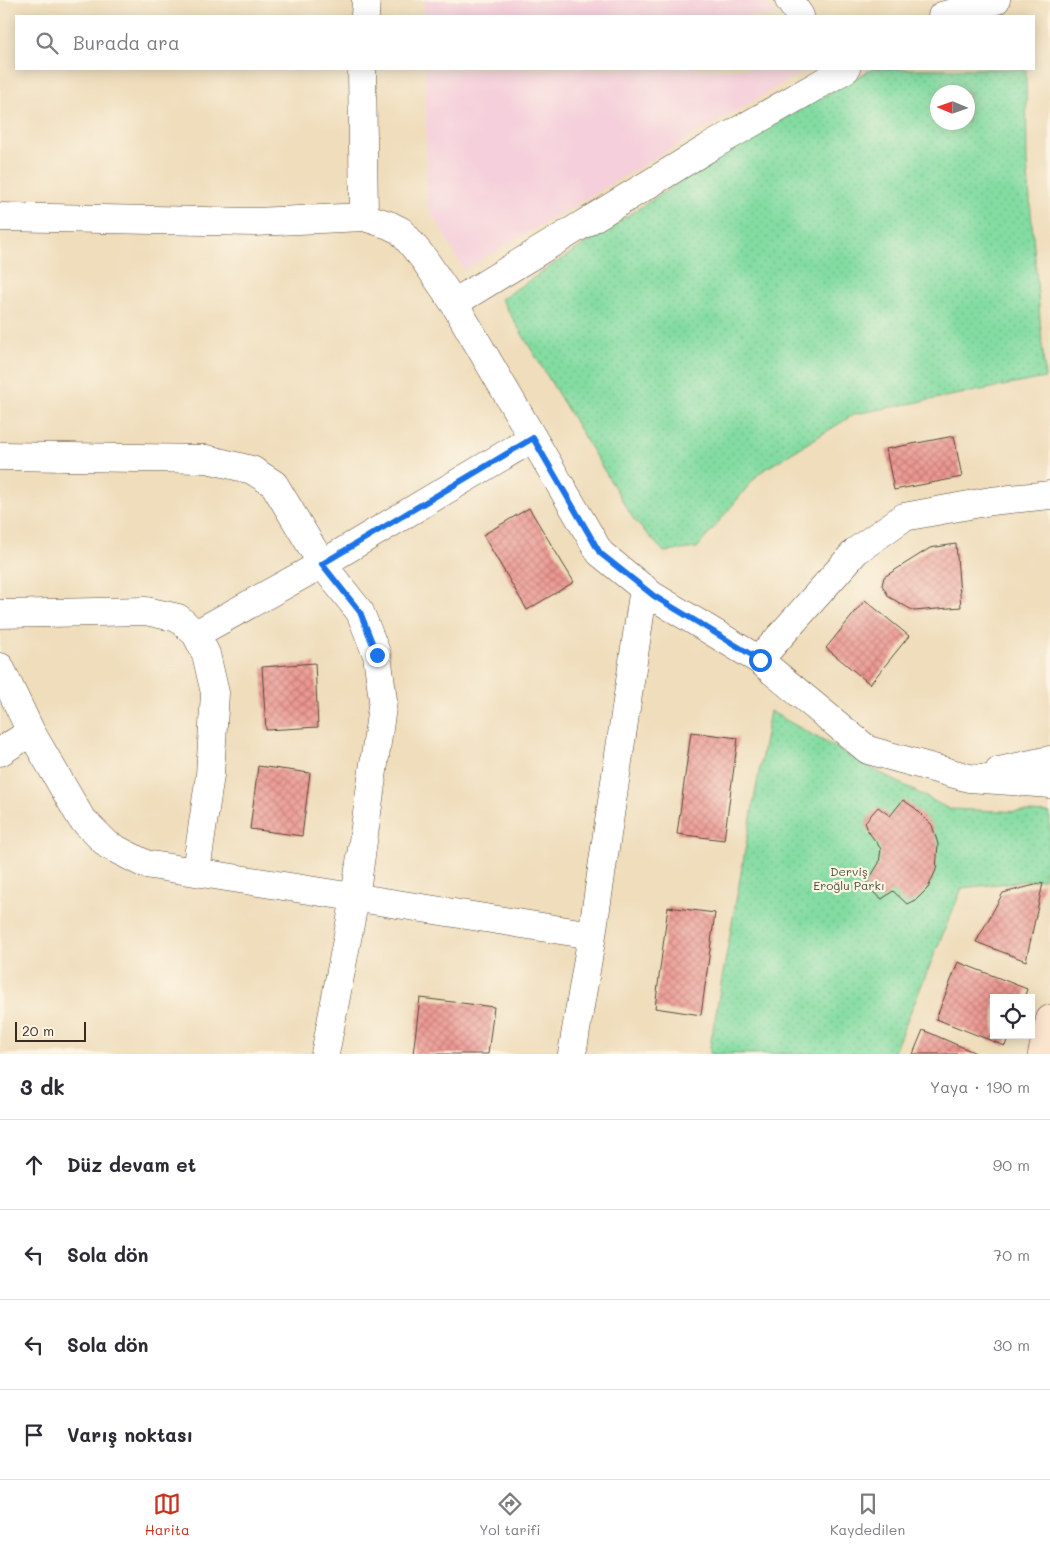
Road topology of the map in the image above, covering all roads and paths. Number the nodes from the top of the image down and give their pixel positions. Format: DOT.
graph roads {
  1 [pos="366,0"];
  2 [pos="790,0"];
  3 [pos="996,0"];
  4 [pos="365,15"];
  5 [pos="799,15"];
  6 [pos="945,15"];
  7 [pos="362,70"];
  8 [pos="840,70"];
  9 [pos="0,217"];
  10 [pos="364,217"];
  11 [pos="454,302"];
  12 [pos="533,438"];
  13 [pos="0,456"];
  14 [pos="1050,495"];
  15 [pos="322,564"];
  16 [pos="644,588"];
  17 [pos="0,614"];
  18 [pos="196,634"];
  19 [pos="760,660"];
  20 [pos="0,667"];
  21 [pos="32,732"];
  22 [pos="0,752"];
  23 [pos="1050,760"];
  24 [pos="969,778"];
  25 [pos="1050,784"];
  26 [pos="196,872"];
  27 [pos="355,898"];
  28 [pos="592,935"];
  29 [pos="1050,1019"];
  30 [pos="325,1054"];
  31 [pos="572,1054"];
  32 [pos="1042,1054"];
  1 -- 4 [label="street"];
  2 -- 5 [label="street"];
  3 -- 6 [label="street"];
  7 -- 10 [label="street"];
  8 -- 11 [label="street"];
  9 -- 10 [label="street"];
  10 -- 11 [label="street"];
  11 -- 12 [label="street"];
  12 -- 15 [label="street"];
  12 -- 16 [label="street"];
  13 -- 15 [label="street"];
  14 -- 19 [label="street"];
  15 -- 18 [label="street"];
  15 -- 27 [label="street"];
  16 -- 19 [label="street"];
  16 -- 28 [label="street"];
  17 -- 18 [label="street"];
  18 -- 26 [label="street"];
  19 -- 24 [label="street"];
  20 -- 21 [label="street"];
  21 -- 22 [label="street"];
  21 -- 26 [label="street"];
  23 -- 24 [label="street"];
  24 -- 25 [label="street"];
  26 -- 27 [label="street"];
  27 -- 28 [label="street"];
  27 -- 30 [label="street"];
  28 -- 31 [label="street"];
  29 -- 32 [label="street"];
}
